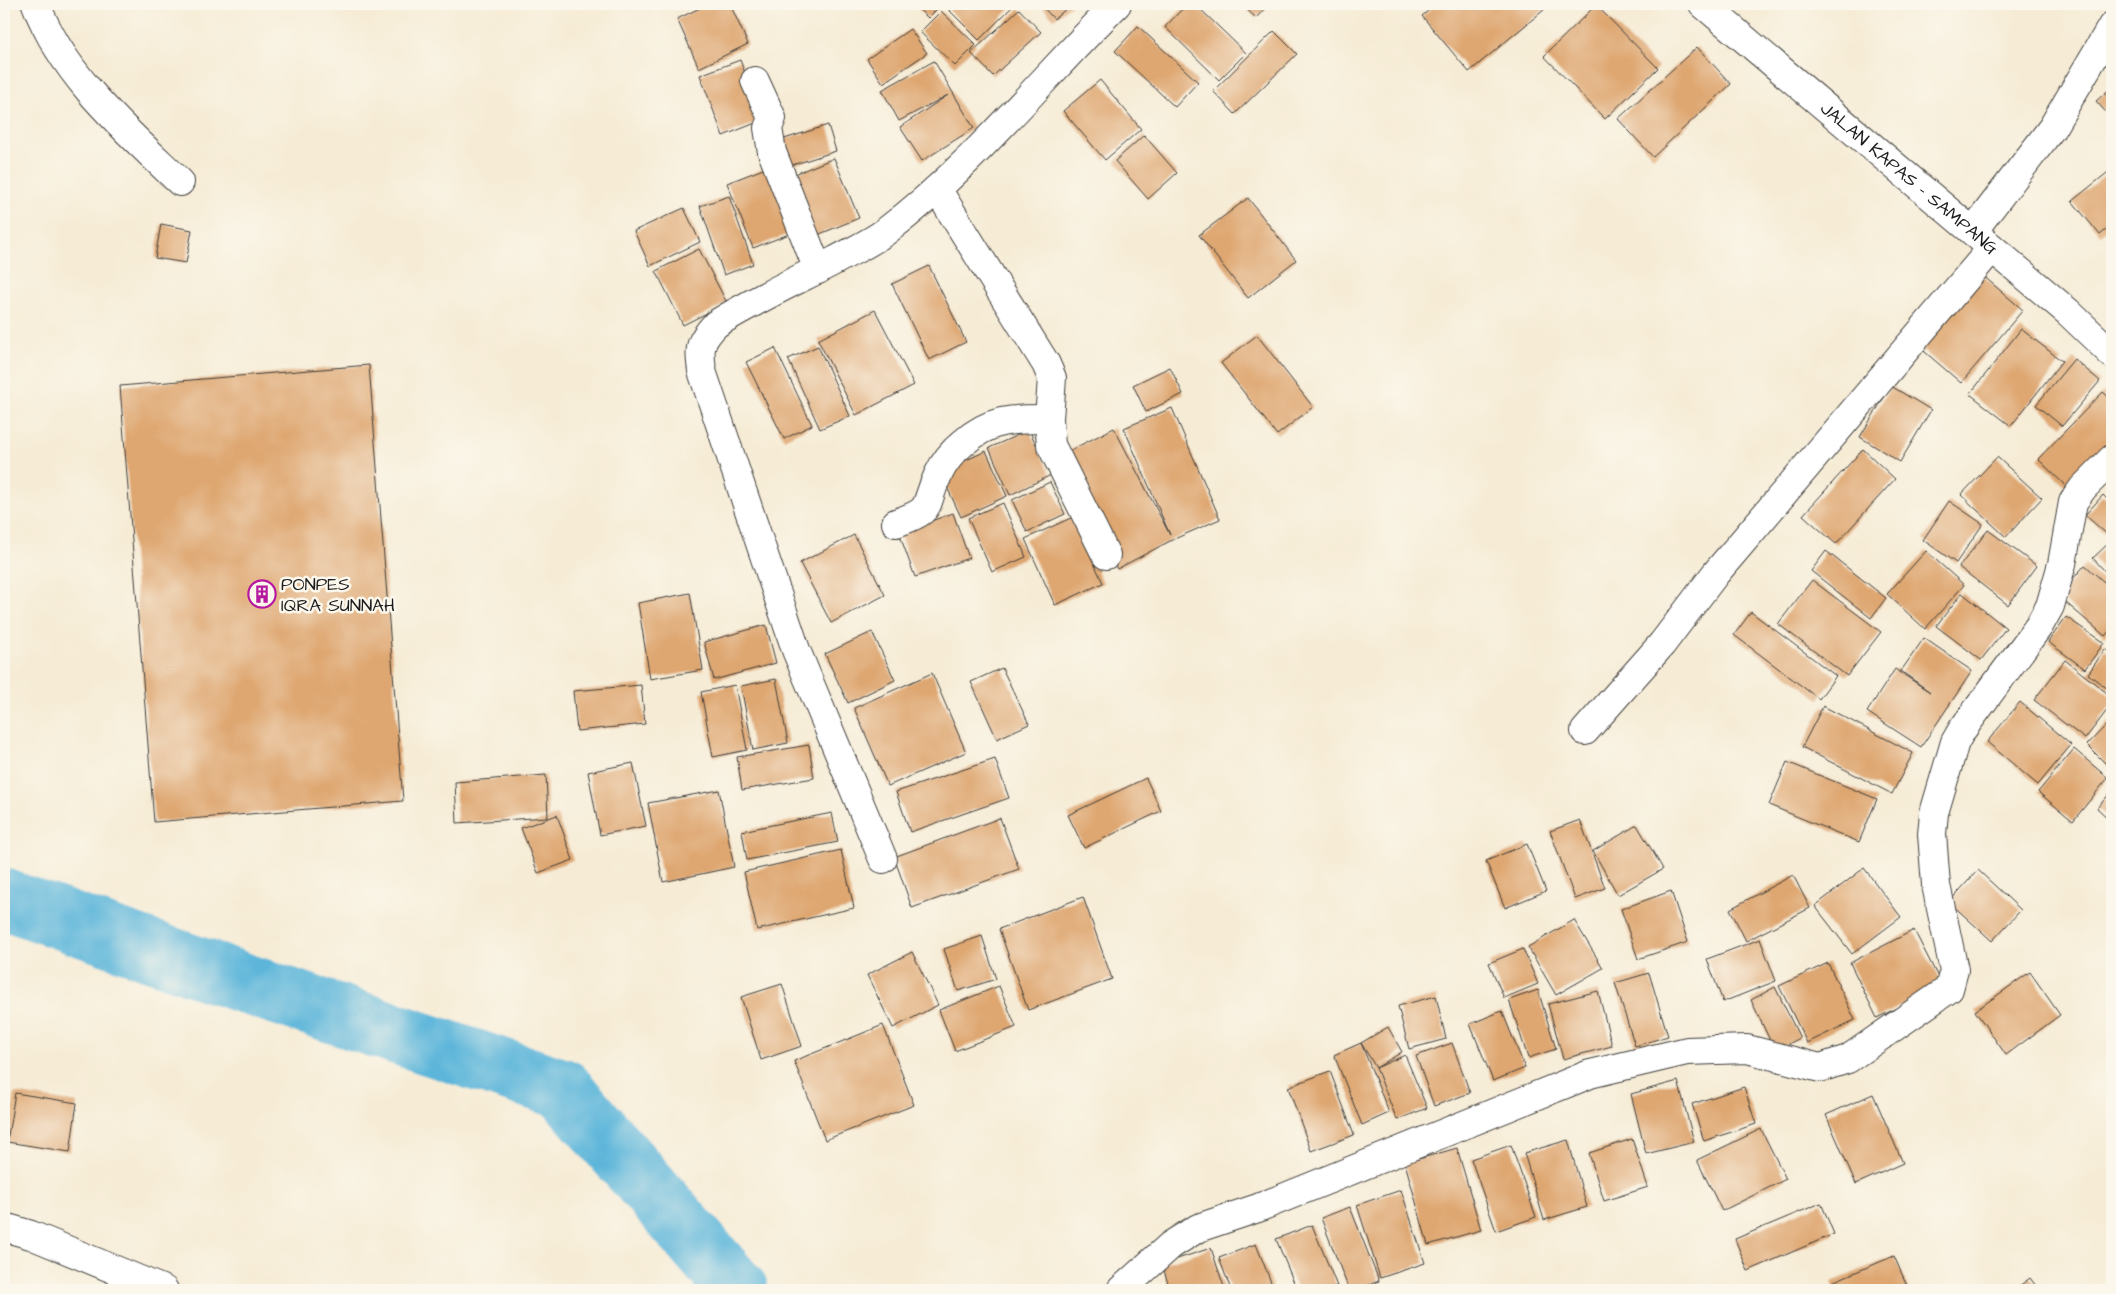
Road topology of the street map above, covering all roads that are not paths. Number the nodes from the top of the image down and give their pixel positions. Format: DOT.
graph roads {
  1 [pos="36,4"];
  2 [pos="1703,4"];
  3 [pos="1103,9"];
  4 [pos="2112,26"];
  5 [pos="755,81"];
  6 [pos="180,182"];
  7 [pos="937,189"];
  8 [pos="1983,240"];
  9 [pos="818,270"];
  10 [pos="2112,354"];
  11 [pos="1049,419"];
  12 [pos="2112,459"];
  13 [pos="896,523"];
  14 [pos="1106,555"];
  15 [pos="1585,731"];
  16 [pos="883,859"];
  17 [pos="4,1227"];
  18 [pos="164,1290"];
  19 [pos="1122,1290"];
  1 -- 6 [label="street"];
  2 -- 8 [label="street, JALAN KAPAS - SAMPANG"];
  3 -- 7 [label="street"];
  4 -- 8 [label="street"];
  5 -- 9 [label="street"];
  7 -- 9 [label="street"];
  7 -- 11 [label="street"];
  8 -- 10 [label="street, JALAN KAPAS - SAMPANG"];
  8 -- 15 [label="street"];
  9 -- 16 [label="street"];
  11 -- 13 [label="street"];
  11 -- 14 [label="street"];
  12 -- 19 [label="street"];
  17 -- 18 [label="street"];
}
